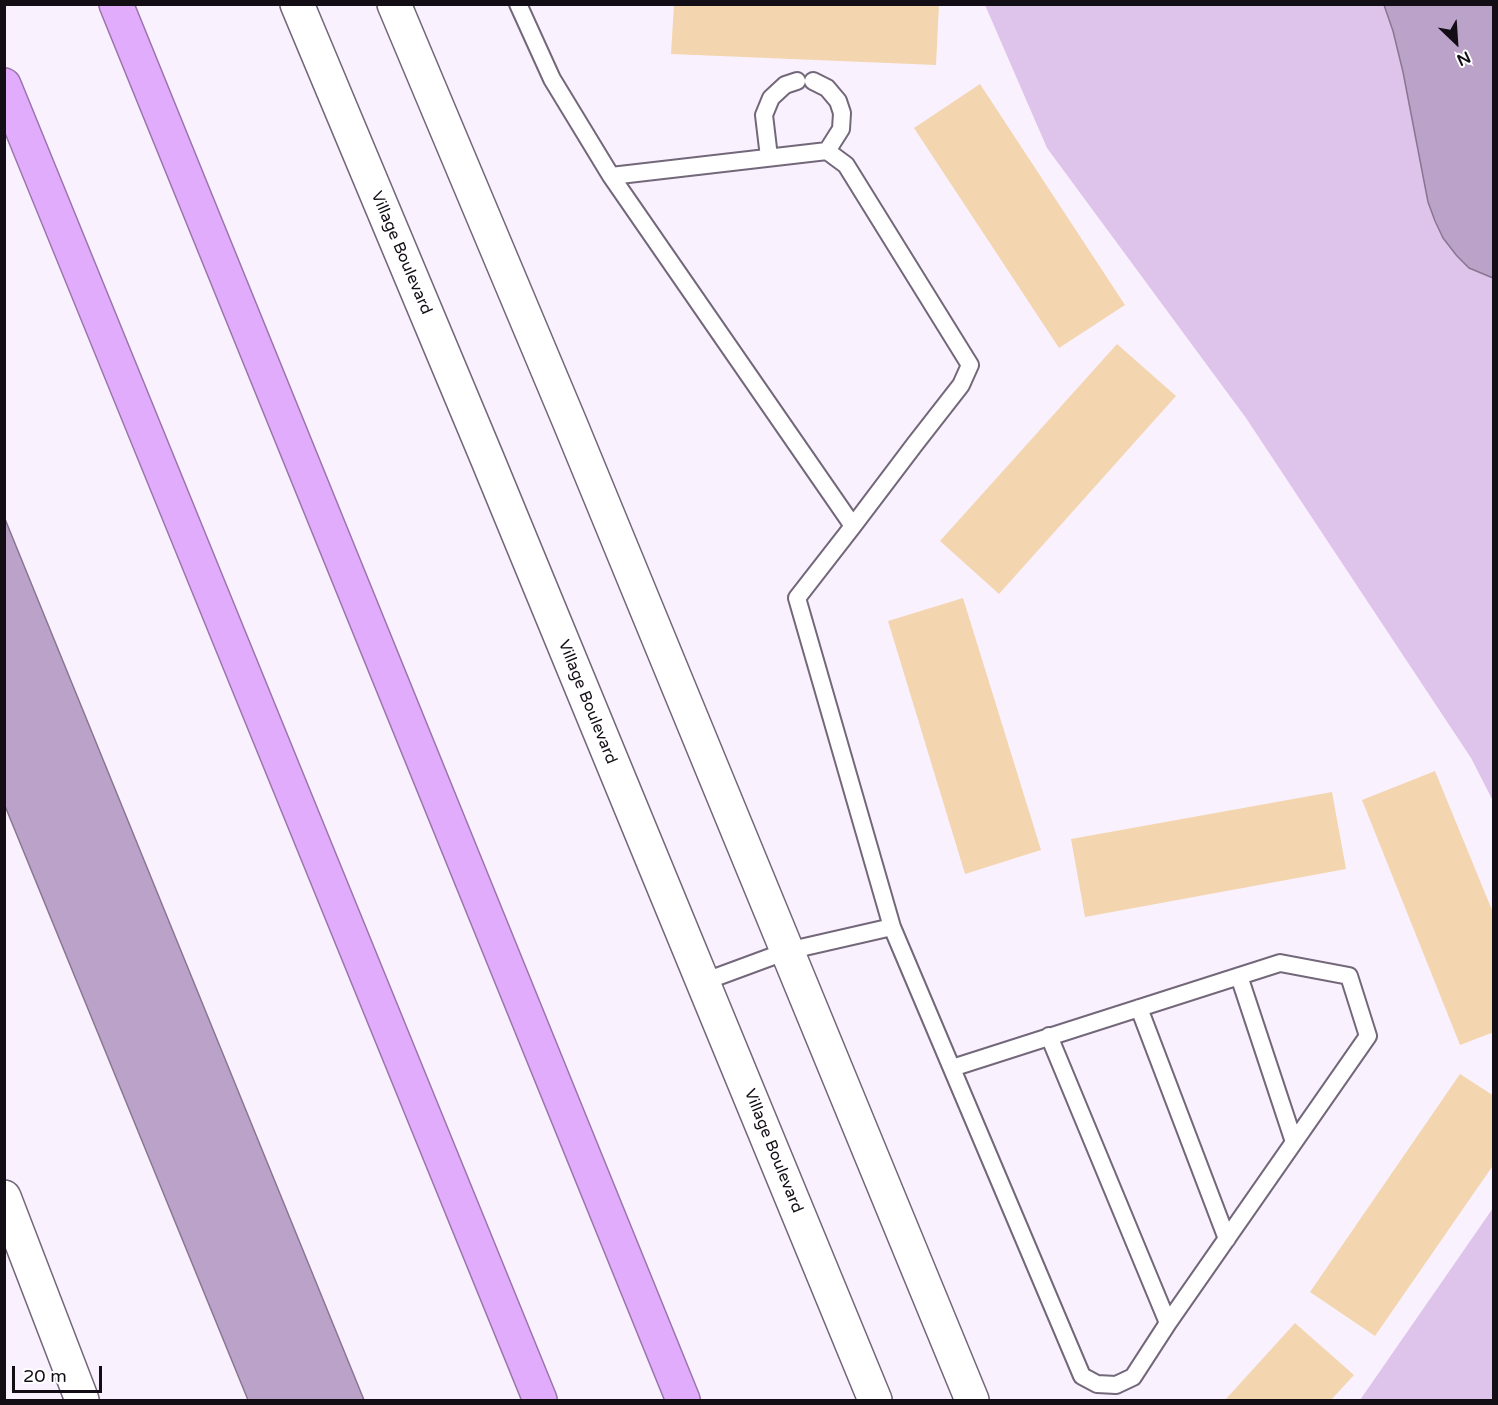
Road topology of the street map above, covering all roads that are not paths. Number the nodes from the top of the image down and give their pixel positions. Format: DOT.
graph roads {
  1 [pos="116,4"];
  2 [pos="297,4"];
  3 [pos="394,4"];
  4 [pos="518,4"];
  5 [pos="4,85"];
  6 [pos="827,151"];
  7 [pos="769,157"];
  8 [pos="611,176"];
  9 [pos="853,526"];
  10 [pos="892,927"];
  11 [pos="787,951"];
  12 [pos="1239,976"];
  13 [pos="703,982"];
  14 [pos="1139,1008"];
  15 [pos="1049,1036"];
  16 [pos="952,1068"];
  17 [pos="1294,1142"];
  18 [pos="4,1197"];
  19 [pos="1227,1239"];
  20 [pos="1167,1323"];
  21 [pos="82,1401"];
  22 [pos="540,1401"];
  23 [pos="683,1401"];
  24 [pos="875,1401"];
  25 [pos="972,1401"];
  1 -- 23 [label="highway"];
  2 -- 13 [label="street, Village Boulevard"];
  3 -- 11 [label="street"];
  4 -- 8 [label="lane"];
  5 -- 22 [label="highway"];
  6 -- 7 [label="lane"];
  6 -- 7 [label="lane"];
  6 -- 9 [label="lane"];
  7 -- 8 [label="lane"];
  8 -- 9 [label="lane"];
  9 -- 10 [label="lane"];
  10 -- 11 [label="lane"];
  10 -- 16 [label="lane"];
  11 -- 13 [label="lane"];
  11 -- 25 [label="street"];
  12 -- 14 [label="lane"];
  12 -- 17 [label="lane"];
  12 -- 17 [label="lane"];
  13 -- 24 [label="street, Village Boulevard"];
  14 -- 15 [label="lane"];
  14 -- 19 [label="lane"];
  15 -- 16 [label="lane"];
  15 -- 20 [label="lane"];
  16 -- 20 [label="lane"];
  17 -- 19 [label="lane"];
  18 -- 21 [label="street"];
  19 -- 20 [label="lane"];
}
